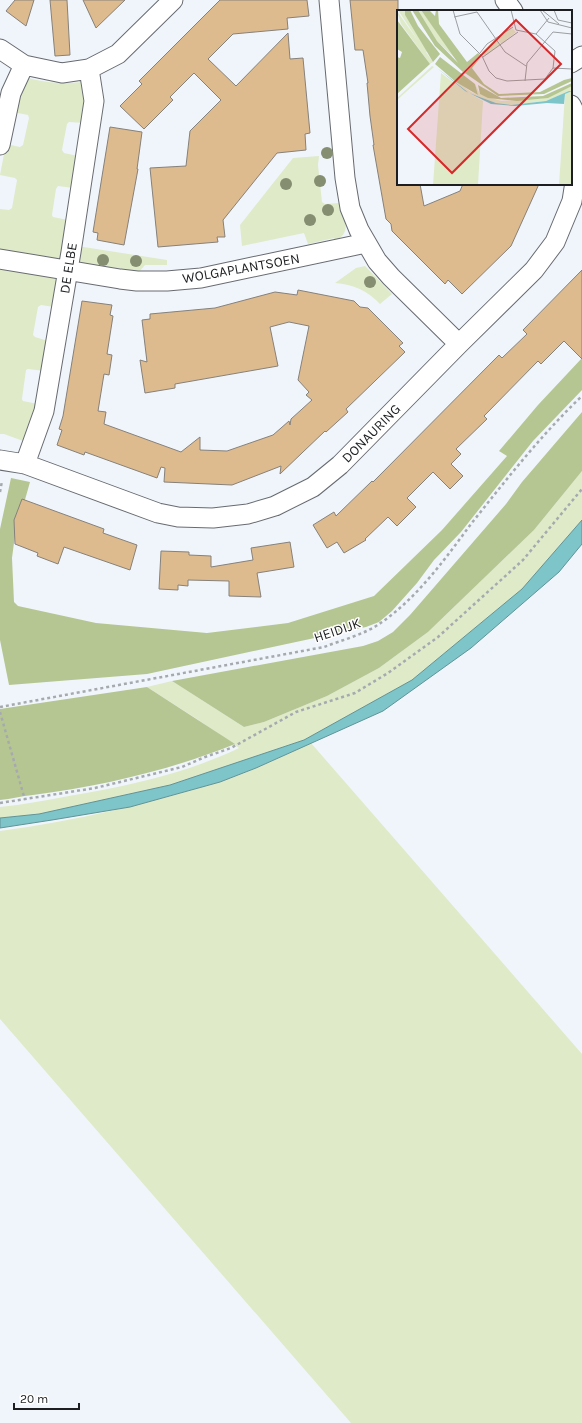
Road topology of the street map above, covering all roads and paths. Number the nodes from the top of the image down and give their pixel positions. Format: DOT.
graph roads {
  1 [pos="172,0"];
  2 [pos="329,0"];
  3 [pos="506,0"];
  4 [pos="512,10"];
  5 [pos="0,49"];
  6 [pos="582,56"];
  7 [pos="572,62"];
  8 [pos="24,65"];
  9 [pos="89,69"];
  10 [pos="572,111"];
  11 [pos="0,145"];
  12 [pos="366,243"];
  13 [pos="0,259"];
  14 [pos="68,270"];
  15 [pos="459,344"];
  16 [pos="582,396"];
  17 [pos="0,460"];
  18 [pos="25,464"];
  19 [pos="582,489"];
  20 [pos="0,708"];
  21 [pos="0,712"];
  22 [pos="25,800"];
  23 [pos="0,803"];
  1 -- 9 [label="street"];
  2 -- 12 [label="street"];
  3 -- 4 [label="street"];
  5 -- 8 [label="street"];
  6 -- 7 [label="street"];
  8 -- 9 [label="street"];
  8 -- 11 [label="street"];
  9 -- 14 [label="street, DE ELBE"];
  10 -- 15 [label="street, DONAURING"];
  12 -- 14 [label="street, WOLGAPLANTSOEN"];
  12 -- 15 [label="street"];
  13 -- 14 [label="street, WOLGAPLANTSOEN"];
  14 -- 18 [label="street, DE ELBE"];
  15 -- 18 [label="street, DONAURING"];
  16 -- 20 [label="path, HEIDIJK"];
  17 -- 18 [label="street, DONAURING"];
  19 -- 22 [label="path"];
  21 -- 22 [label="path"];
  22 -- 23 [label="path"];
}
